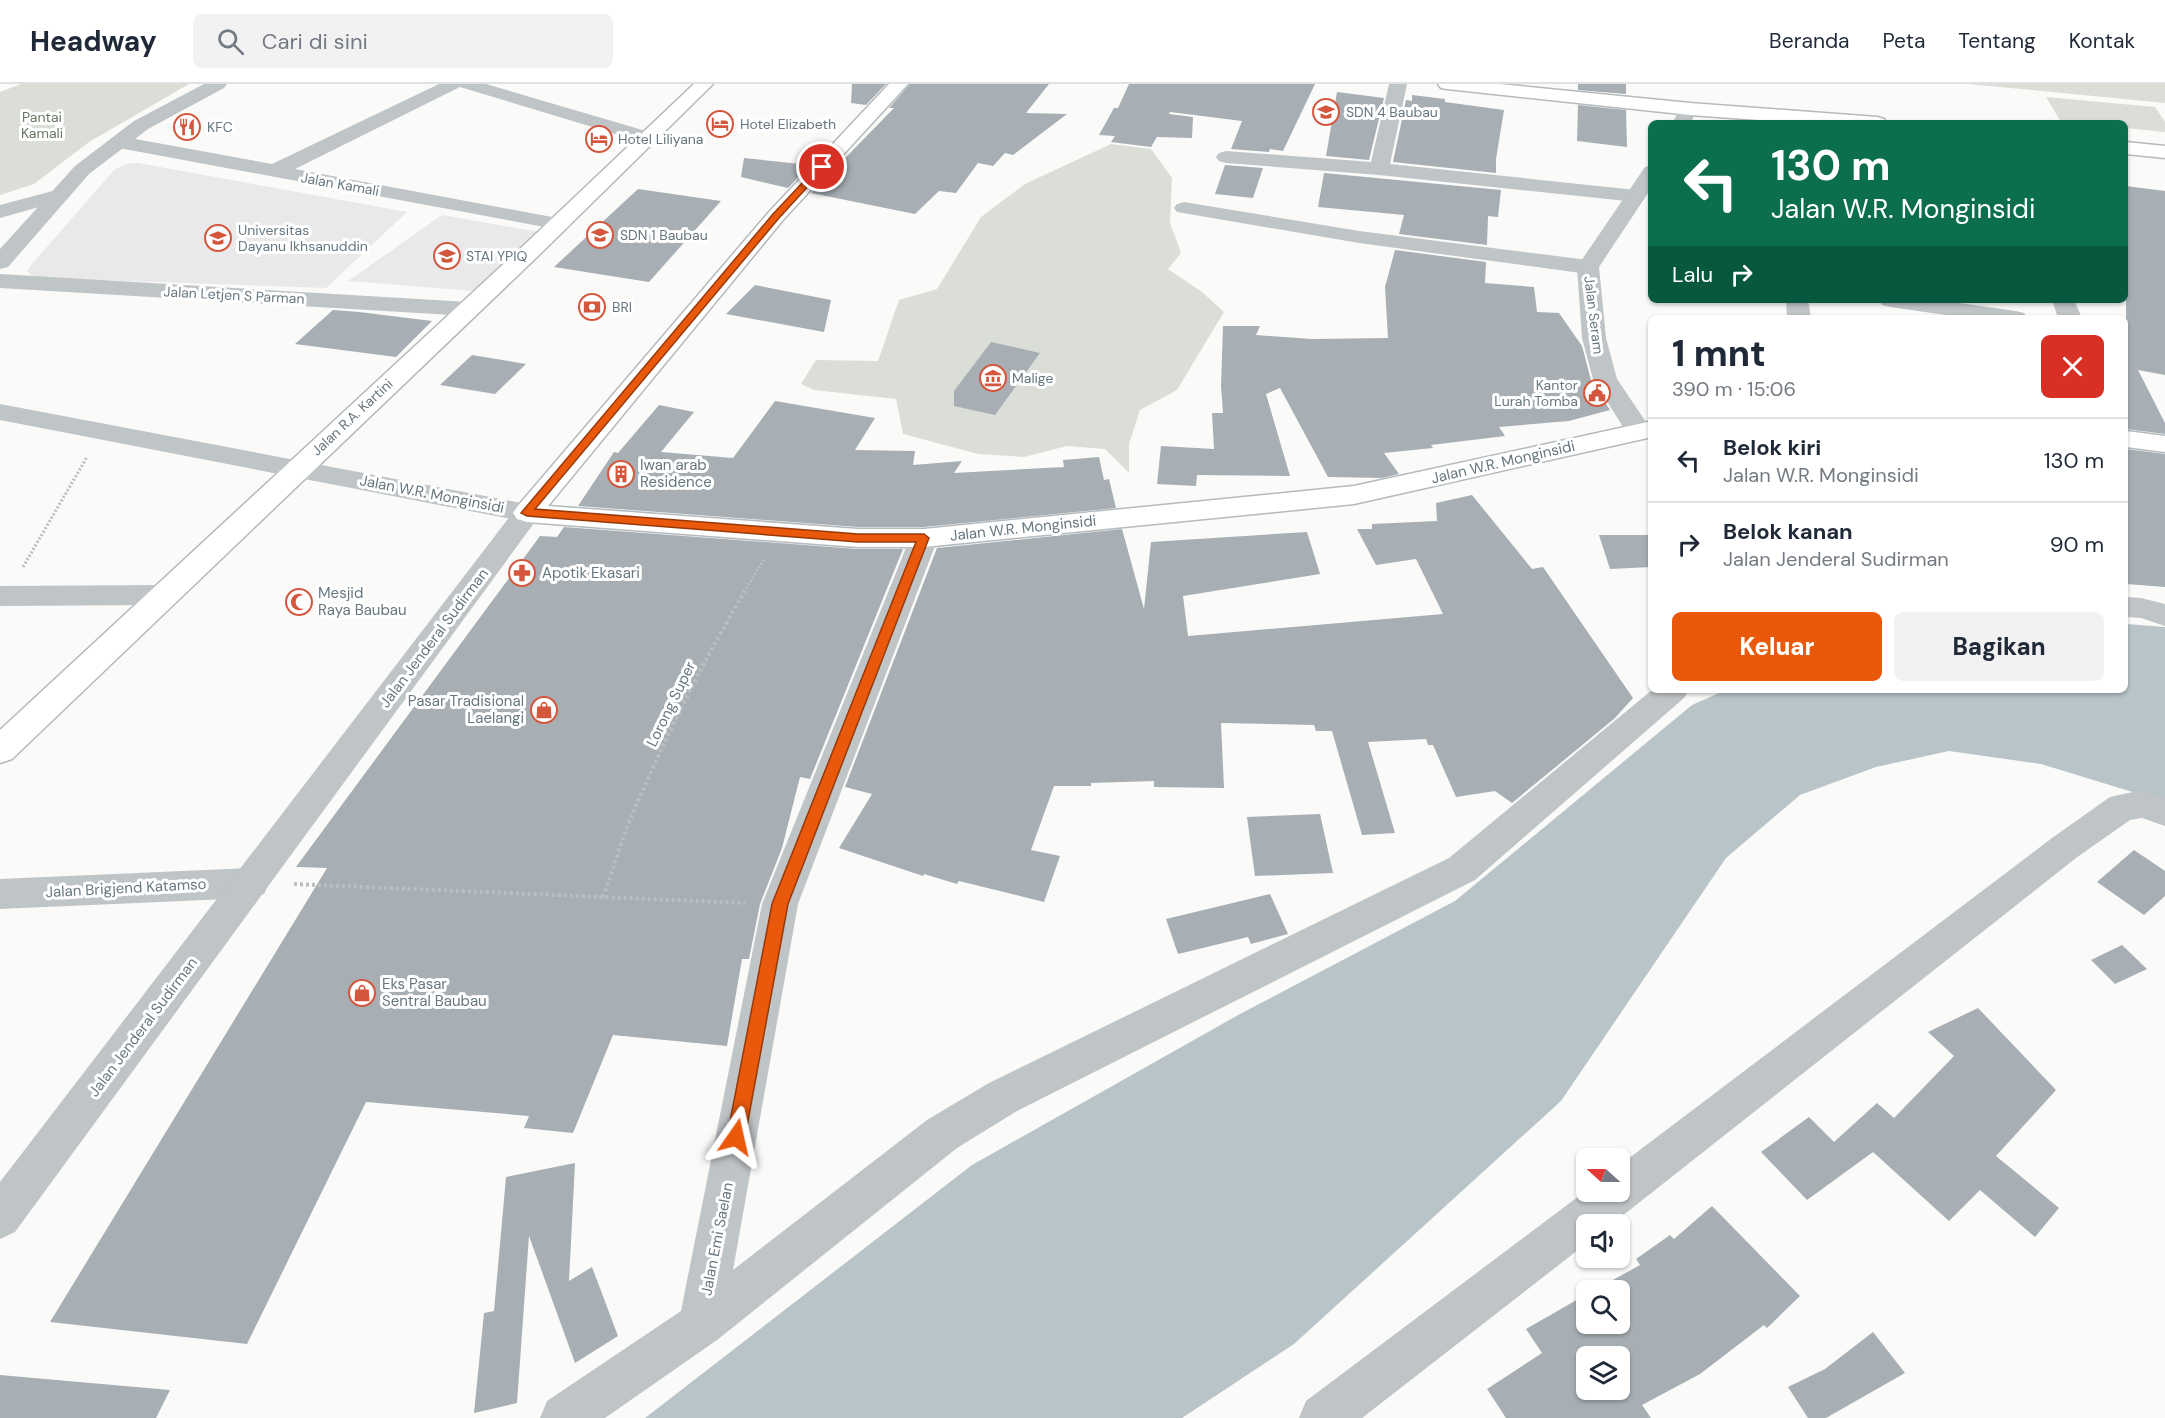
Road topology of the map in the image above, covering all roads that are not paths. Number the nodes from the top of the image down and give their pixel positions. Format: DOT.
graph roads {
  1 [pos="218,84"];
  2 [pos="453,84"];
  3 [pos="467,84"];
  4 [pos="704,84"];
  5 [pos="899,84"];
  6 [pos="1398,84"];
  7 [pos="1447,84"];
  8 [pos="1686,116"];
  9 [pos="1775,119"];
  10 [pos="1800,120"];
  11 [pos="649,138"];
  12 [pos="119,142"];
  13 [pos="2128,148"];
  14 [pos="2165,152"];
  15 [pos="1226,157"];
  16 [pos="1378,169"];
  17 [pos="272,172"];
  18 [pos="1648,177"];
  19 [pos="60,195"];
  20 [pos="1636,196"];
  21 [pos="1184,208"];
  22 [pos="0,212"];
  23 [pos="561,224"];
  24 [pos="0,262"];
  25 [pos="1588,267"];
  26 [pos="0,280"];
  27 [pos="1911,303"];
  28 [pos="469,309"];
  29 [pos="1995,315"];
  30 [pos="0,412"];
  31 [pos="1645,430"];
  32 [pos="2128,436"];
  33 [pos="2165,444"];
  34 [pos="298,469"];
  35 [pos="527,513"];
  36 [pos="924,538"];
  37 [pos="2128,593"];
  38 [pos="160,595"];
  39 [pos="3,596"];
  40 [pos="2165,596"];
  41 [pos="2128,607"];
  42 [pos="2165,615"];
  43 [pos="1669,693"];
  44 [pos="0,750"];
  45 [pos="2165,812"];
  46 [pos="251,883"];
  47 [pos="0,894"];
  48 [pos="13,1182"];
  49 [pos="0,1217"];
  50 [pos="701,1324"];
  51 [pos="564,1418"];
  52 [pos="1323,1418"];
  1 -- 12 [label="street"];
  2 -- 17 [label="street"];
  3 -- 11 [label="street"];
  4 -- 11 [label="main road, Jalan R.A. Kartini"];
  5 -- 35 [label="main road, Jalan Jenderal Sudirman"];
  6 -- 16 [label="street"];
  7 -- 8 [label="main road"];
  8 -- 9 [label="main road"];
  9 -- 10 [label="main road"];
  11 -- 23 [label="main road, Jalan R.A. Kartini"];
  12 -- 17 [label="street, Jalan Kamali"];
  12 -- 19 [label="street"];
  13 -- 14 [label="main road"];
  15 -- 16 [label="street"];
  16 -- 20 [label="street"];
  17 -- 23 [label="street, Jalan Kamali"];
  18 -- 20 [label="street, Jalan Seram"];
  19 -- 22 [label="street"];
  19 -- 24 [label="street"];
  20 -- 25 [label="street, Jalan Seram"];
  21 -- 25 [label="street"];
  23 -- 28 [label="main road, Jalan R.A. Kartini"];
  25 -- 31 [label="street, Jalan Seram"];
  26 -- 28 [label="street, Jalan Letjen S Parman"];
  27 -- 29 [label="street"];
  28 -- 34 [label="main road, Jalan R.A. Kartini"];
  30 -- 34 [label="street, Jalan W.R. Monginsidi"];
  31 -- 36 [label="main road, Jalan W.R. Monginsidi"];
  32 -- 33 [label="main road"];
  34 -- 35 [label="street, Jalan W.R. Monginsidi"];
  34 -- 38 [label="main road, Jalan R.A. Kartini"];
  35 -- 36 [label="main road, Jalan W.R. Monginsidi"];
  35 -- 46 [label="street, Jalan Jenderal Sudirman"];
  36 -- 50 [label="street, Jalan Emi Saelan"];
  37 -- 40 [label="street"];
  38 -- 39 [label="street"];
  38 -- 44 [label="main road, Jalan R.A. Kartini"];
  41 -- 42 [label="street"];
  43 -- 50 [label="street"];
  45 -- 52 [label="street"];
  46 -- 47 [label="street, Jalan Brigjend Katamso"];
  46 -- 48 [label="street, Jalan Jenderal Sudirman"];
  48 -- 49 [label="street, Jalan Jenderal Sudirman"];
  50 -- 51 [label="street"];
}
